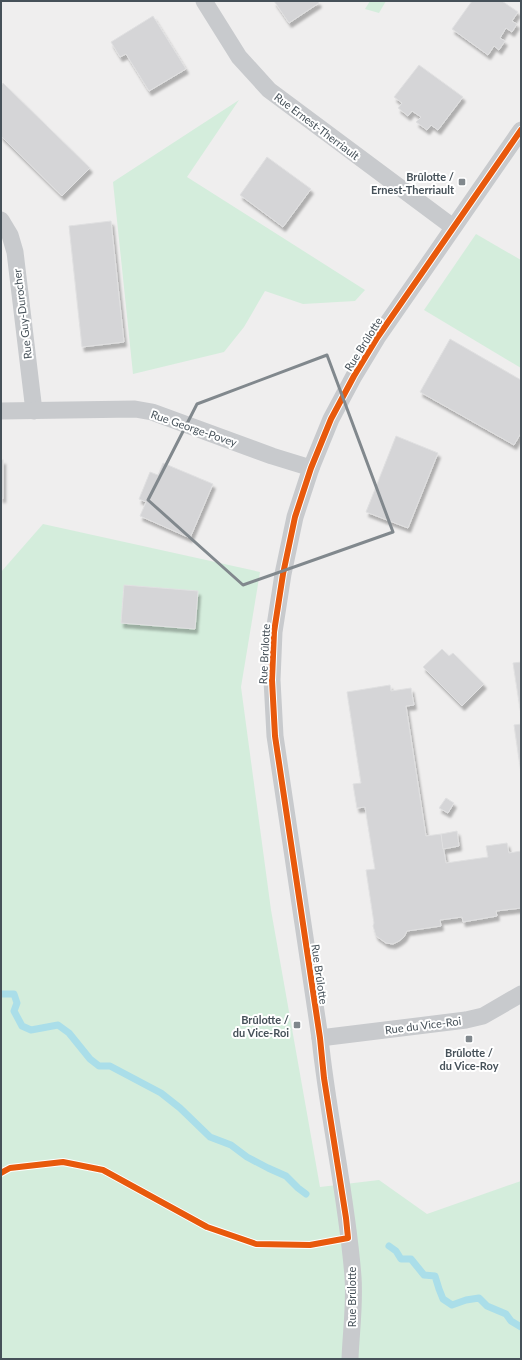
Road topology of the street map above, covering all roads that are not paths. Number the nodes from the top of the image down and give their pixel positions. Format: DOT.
graph roads {
  1 [pos="204,1"];
  2 [pos="521,130"];
  3 [pos="1,220"];
  4 [pos="453,227"];
  5 [pos="1,411"];
  6 [pos="34,411"];
  7 [pos="310,468"];
  8 [pos="521,994"];
  9 [pos="320,1038"];
  10 [pos="350,1359"];
  1 -- 4 [label="street, Rue Ernest-Therriault"];
  2 -- 4 [label="street, Rue Brûlotte"];
  3 -- 6 [label="street, Rue Guy-Durocher"];
  4 -- 7 [label="street, Rue Brûlotte"];
  5 -- 6 [label="street, Rue George-Povey"];
  6 -- 7 [label="street, Rue George-Povey"];
  7 -- 9 [label="street, Rue Brûlotte"];
  8 -- 9 [label="street, Rue du Vice-Roi"];
  9 -- 10 [label="street, Rue Brûlotte"];
}
